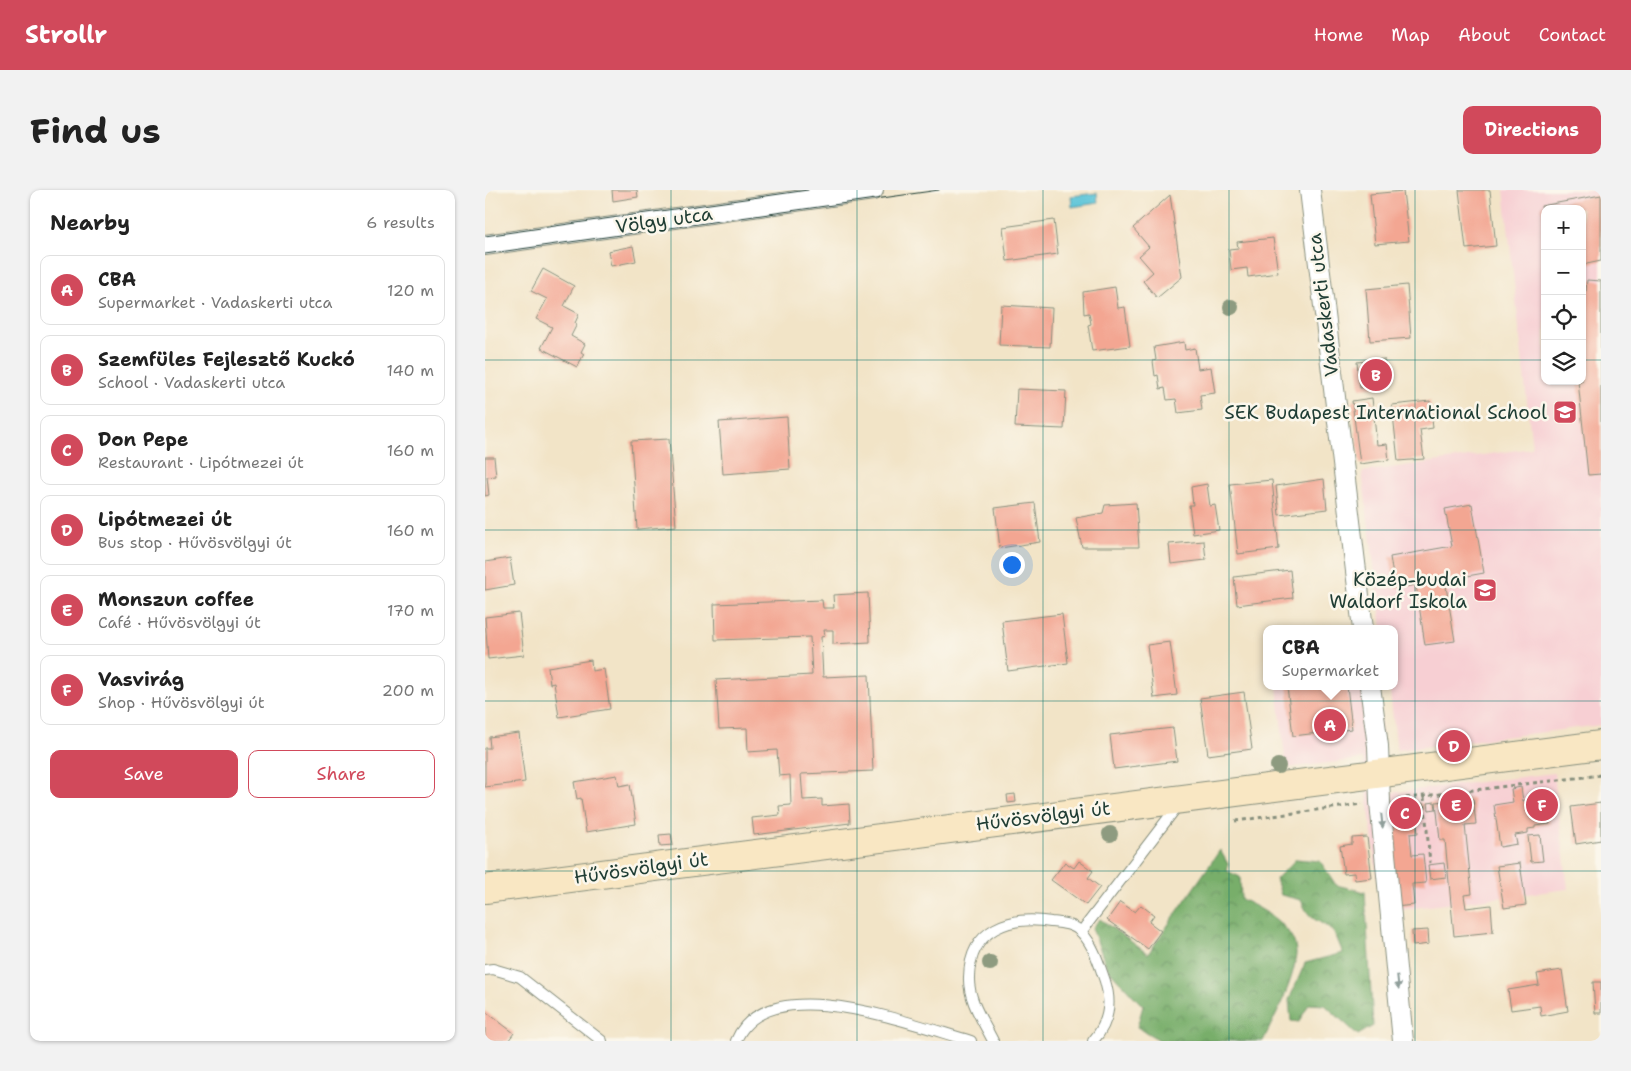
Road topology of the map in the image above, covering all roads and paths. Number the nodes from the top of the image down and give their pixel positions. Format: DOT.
graph roads {
  1 [pos="873,190"];
  2 [pos="1310,190"];
  3 [pos="485,246"];
  4 [pos="1363,625"];
  5 [pos="1370,690"];
  6 [pos="1601,745"];
  7 [pos="1379,772"];
  8 [pos="1601,775"];
  9 [pos="1424,796"];
  10 [pos="1182,800"];
  11 [pos="1380,802"];
  12 [pos="1235,821"];
  13 [pos="1430,863"];
  14 [pos="485,889"];
  15 [pos="1081,932"];
  16 [pos="485,970"];
  17 [pos="602,1041"];
  18 [pos="736,1041"];
  19 [pos="971,1041"];
  20 [pos="993,1041"];
  21 [pos="1093,1041"];
  22 [pos="1403,1041"];
  1 -- 3 [label="street, Völgy utca"];
  2 -- 4 [label="street, Vadaskerti utca"];
  5 -- 7 [label="street"];
  6 -- 7 [label="main road, Hűvösvölgyi út"];
  7 -- 10 [label="main road, Hűvösvölgyi út"];
  7 -- 11 [label="street"];
  8 -- 9 [label="path"];
  9 -- 11 [label="path"];
  9 -- 13 [label="path"];
  10 -- 14 [label="main road, Hűvösvölgyi út"];
  10 -- 15 [label="lane"];
  11 -- 12 [label="path"];
  11 -- 22 [label="street, one-way"];
  15 -- 20 [label="lane"];
  15 -- 21 [label="lane"];
  16 -- 17 [label="lane"];
  18 -- 19 [label="lane"];
}
